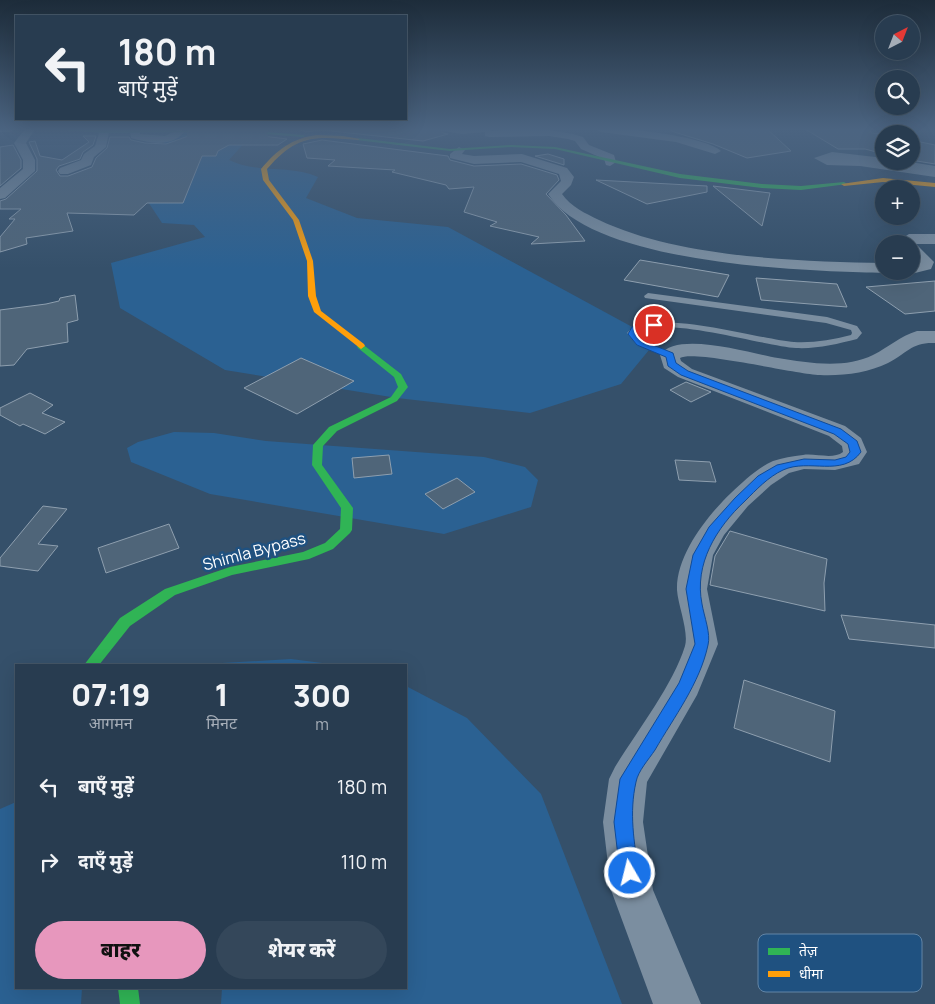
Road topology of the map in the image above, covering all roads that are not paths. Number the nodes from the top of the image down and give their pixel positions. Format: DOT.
graph roads {
  1 [pos="21,176"];
  2 [pos="265,176"];
  3 [pos="567,176"];
  4 [pos="679,176"];
  5 [pos="935,186"];
  6 [pos="0,196"];
  7 [pos="920,239"];
  8 [pos="935,239"];
  9 [pos="920,256"];
  10 [pos="920,267"];
  11 [pos="875,268"];
  12 [pos="648,296"];
  13 [pos="935,337"];
  14 [pos="670,355"];
  15 [pos="92,664"];
  16 [pos="128,989"];
  17 [pos="130,1004"];
  18 [pos="677,1004"];
  1 -- 6 [label="street"];
  2 -- 15 [label="main road, Shimla Bypass"];
  3 -- 11 [label="street"];
  4 -- 5 [label="main road"];
  7 -- 8 [label="street"];
  9 -- 10 [label="street"];
  12 -- 14 [label="lane"];
  13 -- 14 [label="street"];
  14 -- 18 [label="street"];
  16 -- 17 [label="main road"];
}
